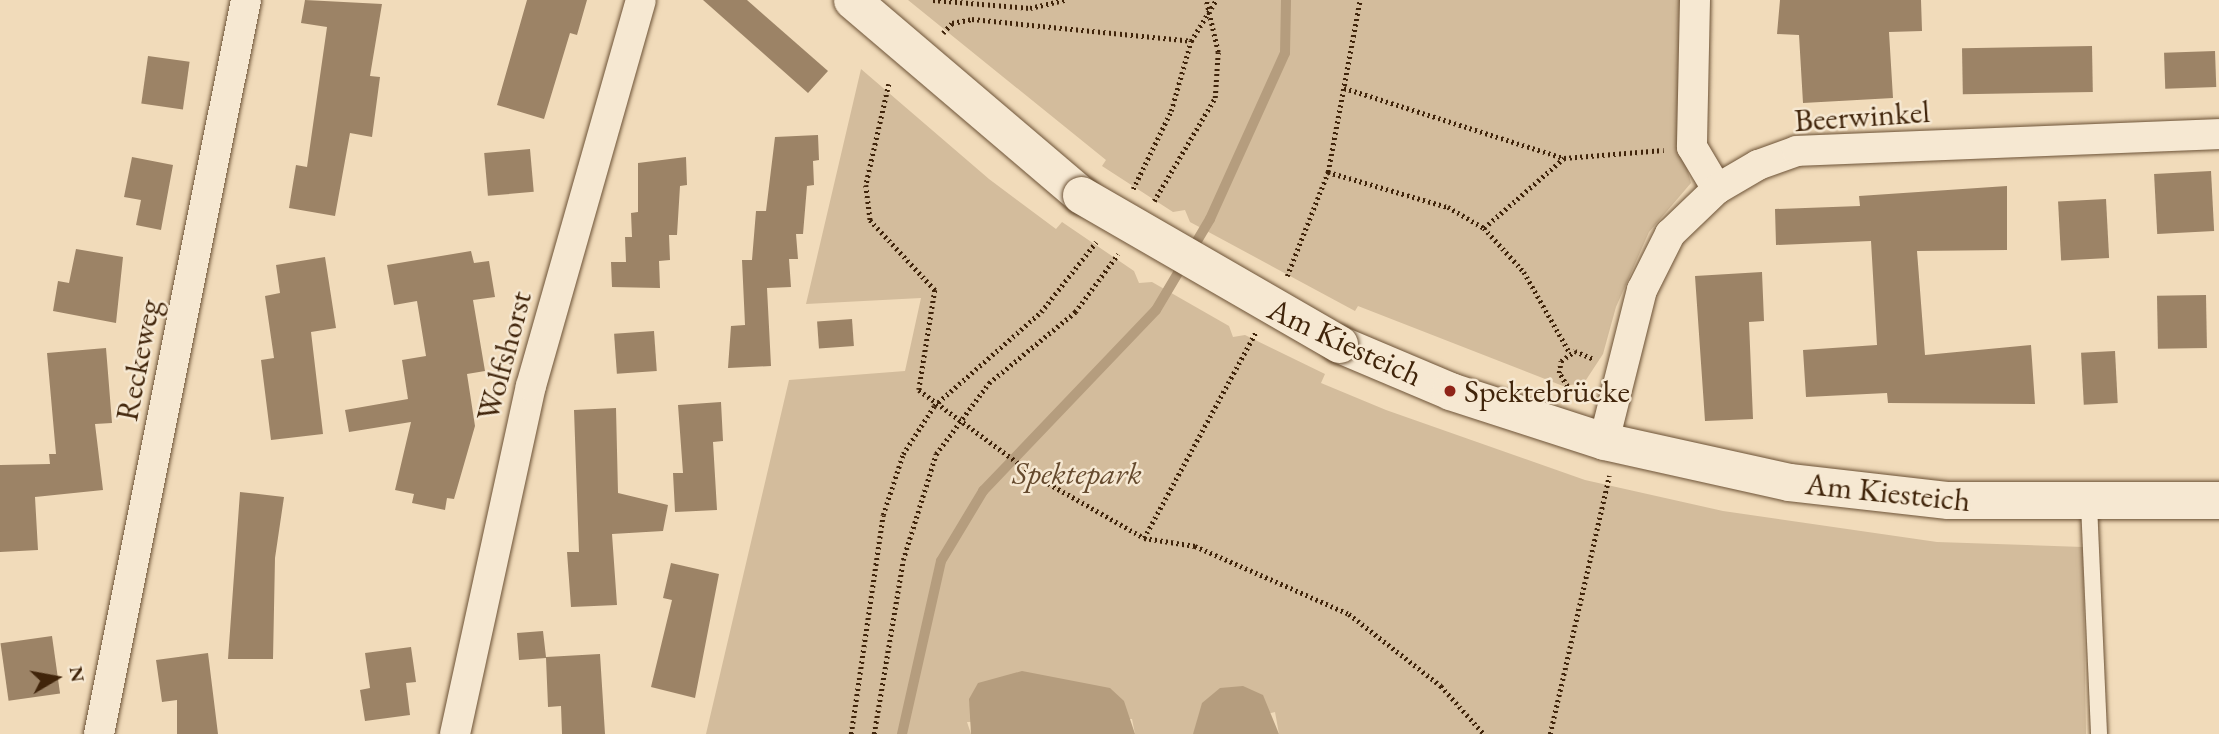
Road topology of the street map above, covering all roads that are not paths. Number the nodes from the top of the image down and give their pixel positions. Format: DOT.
graph roads {
  1 [pos="246,0"];
  2 [pos="641,0"];
  3 [pos="852,0"];
  4 [pos="1695,0"];
  5 [pos="2219,134"];
  6 [pos="1717,189"];
  7 [pos="1611,442"];
  8 [pos="2219,500"];
  9 [pos="2089,505"];
  10 [pos="99,734"];
  11 [pos="456,734"];
  12 [pos="2099,734"];
  1 -- 10 [label="street, Reckeweg"];
  2 -- 11 [label="street, Wolfshorst"];
  3 -- 7 [label="street, Am Kiesteich, bridge"];
  4 -- 6 [label="street"];
  5 -- 6 [label="street, Beerwinkel"];
  6 -- 7 [label="street, Beerwinkel"];
  7 -- 9 [label="street, Am Kiesteich"];
  8 -- 9 [label="street, Am Kiesteich"];
  9 -- 12 [label="lane"];
}
